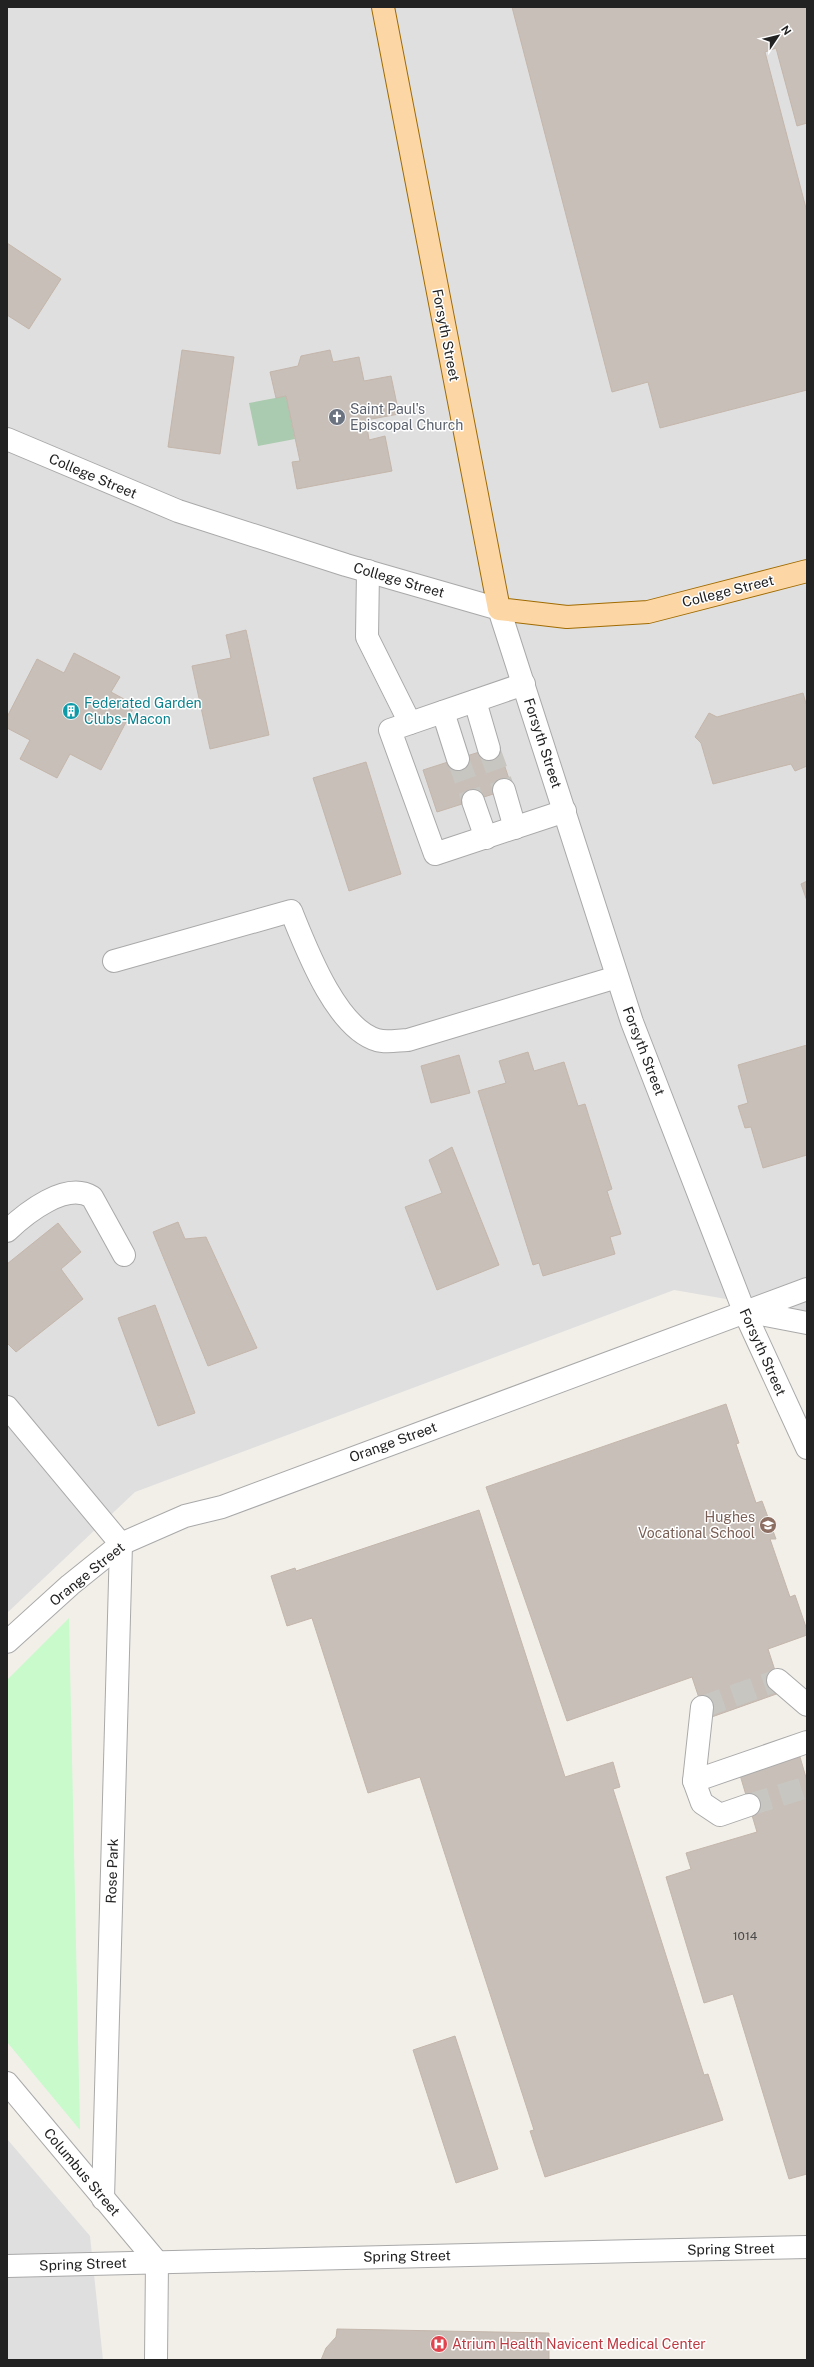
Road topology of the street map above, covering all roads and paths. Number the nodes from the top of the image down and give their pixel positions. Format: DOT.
graph roads {
  1 [pos="383,7"];
  2 [pos="7,439"];
  3 [pos="368,571"];
  4 [pos="807,571"];
  5 [pos="499,609"];
  6 [pos="524,684"];
  7 [pos="475,701"];
  8 [pos="443,712"];
  9 [pos="410,723"];
  10 [pos="489,749"];
  11 [pos="458,759"];
  12 [pos="504,790"];
  13 [pos="473,801"];
  14 [pos="565,811"];
  15 [pos="515,828"];
  16 [pos="486,838"];
  17 [pos="114,962"];
  18 [pos="617,977"];
  19 [pos="7,1231"];
  20 [pos="124,1256"];
  21 [pos="807,1289"];
  22 [pos="744,1311"];
  23 [pos="807,1323"];
  24 [pos="7,1407"];
  25 [pos="807,1448"];
  26 [pos="121,1544"];
  27 [pos="7,1642"];
  28 [pos="778,1680"];
  29 [pos="807,1706"];
  30 [pos="702,1707"];
  31 [pos="807,1742"];
  32 [pos="694,1781"];
  33 [pos="749,1805"];
  34 [pos="7,2083"];
  35 [pos="104,2199"];
  36 [pos="807,2247"];
  37 [pos="157,2262"];
  38 [pos="7,2266"];
  39 [pos="156,2360"];
  1 -- 5 [label="main road, Forsyth Street"];
  2 -- 3 [label="street, College Street"];
  3 -- 5 [label="street, College Street"];
  3 -- 9 [label="street"];
  4 -- 5 [label="main road, College Street"];
  5 -- 6 [label="street, Forsyth Street"];
  6 -- 7 [label="street"];
  6 -- 14 [label="street, Forsyth Street"];
  7 -- 8 [label="street"];
  7 -- 10 [label="street"];
  8 -- 9 [label="street"];
  8 -- 11 [label="street"];
  9 -- 16 [label="street"];
  12 -- 15 [label="street"];
  13 -- 16 [label="street"];
  14 -- 15 [label="street"];
  14 -- 18 [label="street, Forsyth Street"];
  15 -- 16 [label="street"];
  17 -- 18 [label="street"];
  18 -- 22 [label="street, Forsyth Street"];
  19 -- 20 [label="street"];
  21 -- 22 [label="street, Orange Street"];
  22 -- 23 [label="street"];
  22 -- 25 [label="street, Forsyth Street"];
  22 -- 26 [label="street, Orange Street"];
  24 -- 26 [label="street"];
  26 -- 27 [label="street, Orange Street"];
  26 -- 35 [label="street, Rose Park"];
  28 -- 29 [label="street"];
  30 -- 32 [label="street"];
  31 -- 32 [label="street"];
  32 -- 33 [label="street"];
  34 -- 35 [label="street, Columbus Street"];
  35 -- 37 [label="street, Columbus Street"];
  36 -- 37 [label="street, Spring Street"];
  37 -- 38 [label="street, Spring Street"];
  37 -- 39 [label="street"];
}
